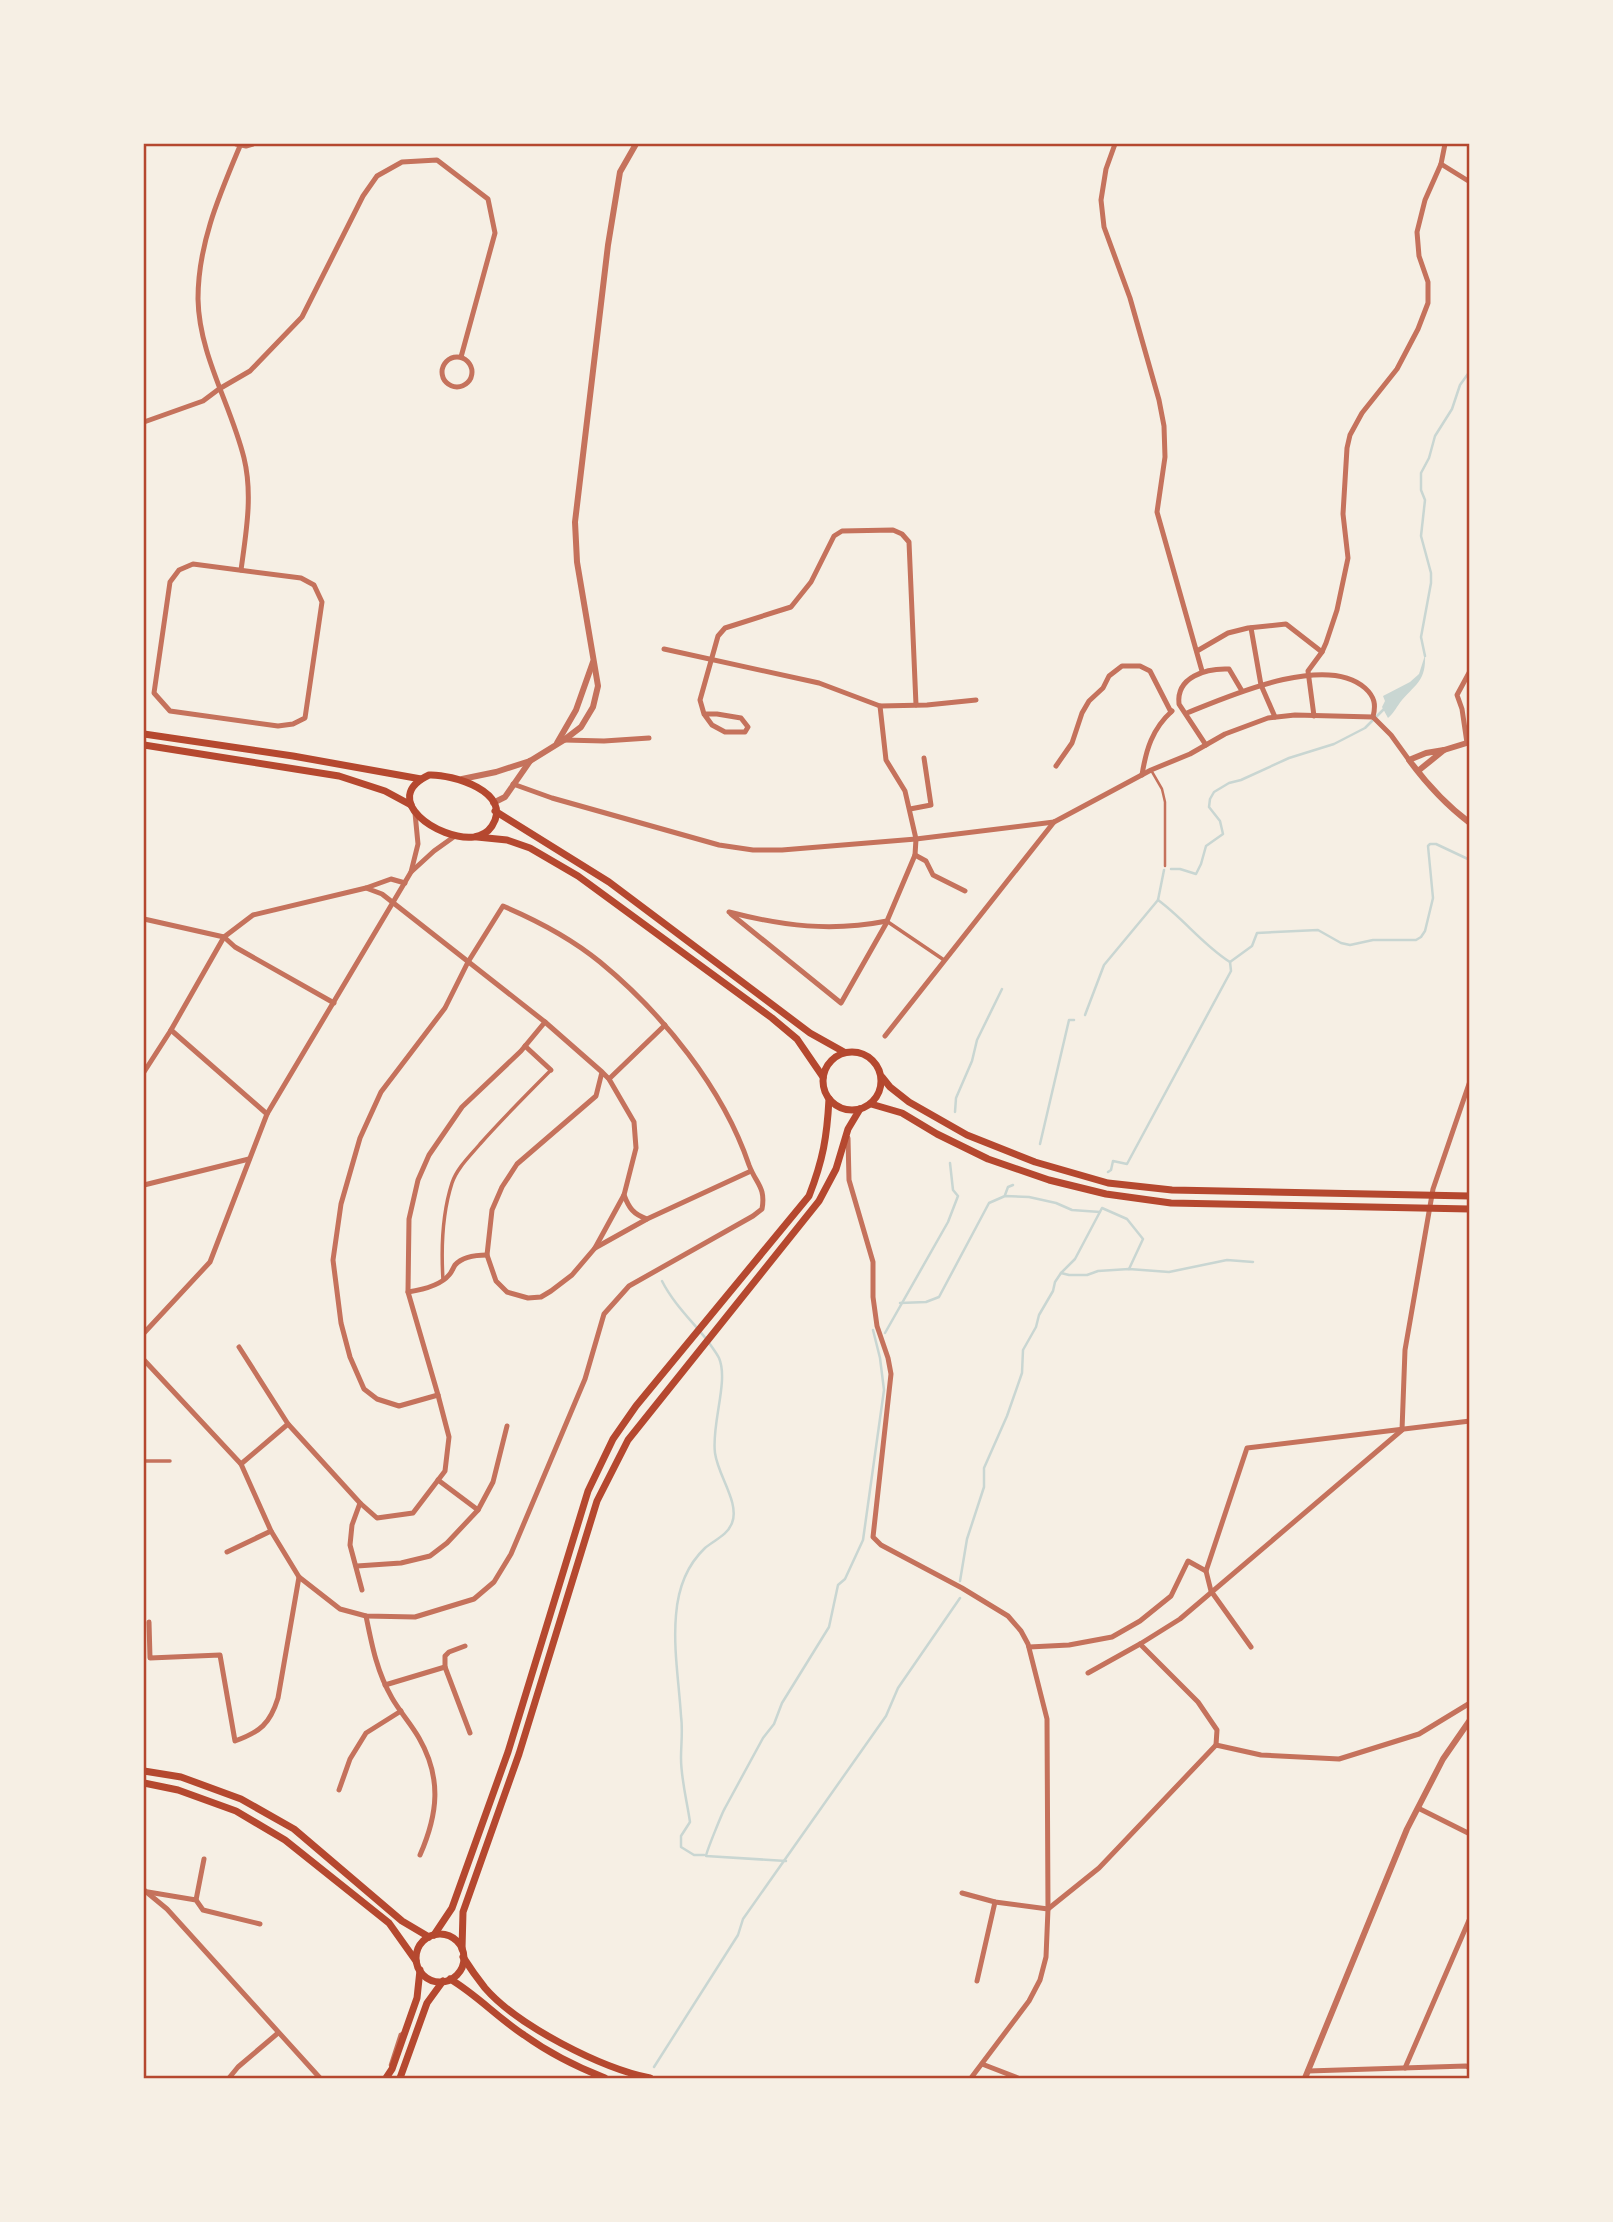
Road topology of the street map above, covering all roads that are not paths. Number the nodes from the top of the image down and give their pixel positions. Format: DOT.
graph roads {
  1 [pos="253,144"];
  2 [pos="636,144"];
  3 [pos="1115,144"];
  4 [pos="1445,144"];
  5 [pos="238,145"];
  6 [pos="1441,164"];
  7 [pos="1469,182"];
  8 [pos="461,357"];
  9 [pos="219,389"];
  10 [pos="144,422"];
  11 [pos="241,570"];
  12 [pos="1251,628"];
  13 [pos="664,649"];
  14 [pos="1197,650"];
  15 [pos="1322,652"];
  16 [pos="711,659"];
  17 [pos="593,661"];
  18 [pos="1202,671"];
  19 [pos="1469,671"];
  20 [pos="1307,675"];
  21 [pos="1261,685"];
  22 [pos="1242,691"];
  23 [pos="976,699"];
  24 [pos="1179,704"];
  25 [pos="916,705"];
  26 [pos="880,706"];
  27 [pos="1171,712"];
  28 [pos="1186,713"];
  29 [pos="704,714"];
  30 [pos="1314,716"];
  31 [pos="1373,717"];
  32 [pos="1275,718"];
  33 [pos="144,734"];
  34 [pos="649,738"];
  35 [pos="560,741"];
  36 [pos="1468,742"];
  37 [pos="1206,745"];
  38 [pos="144,746"];
  39 [pos="1444,750"];
  40 [pos="924,758"];
  41 [pos="1409,760"];
  42 [pos="530,761"];
  43 [pos="1056,766"];
  44 [pos="1151,770"];
  45 [pos="1418,771"];
  46 [pos="1142,775"];
  47 [pos="421,779"];
  48 [pos="462,779"];
  49 [pos="513,784"];
  50 [pos="411,805"];
  51 [pos="494,807"];
  52 [pos="909,809"];
  53 [pos="415,813"];
  54 [pos="1054,822"];
  55 [pos="1469,823"];
  56 [pos="455,836"];
  57 [pos="477,836"];
  58 [pos="916,839"];
  59 [pos="915,855"];
  60 [pos="1166,866"];
  61 [pos="411,872"];
  62 [pos="405,883"];
  63 [pos="366,888"];
  64 [pos="965,891"];
  65 [pos="394,904"];
  66 [pos="144,919"];
  67 [pos="887,921"];
  68 [pos="224,937"];
  69 [pos="944,960"];
  70 [pos="468,962"];
  71 [pos="334,1003"];
  72 [pos="545,1022"];
  73 [pos="665,1025"];
  74 [pos="171,1030"];
  75 [pos="885,1036"];
  76 [pos="525,1046"];
  77 [pos="844,1052"];
  78 [pos="551,1070"];
  79 [pos="144,1072"];
  80 [pos="602,1072"];
  81 [pos="823,1077"];
  82 [pos="882,1077"];
  83 [pos="609,1079"];
  84 [pos="1469,1081"];
  85 [pos="829,1099"];
  86 [pos="871,1104"];
  87 [pos="860,1109"];
  88 [pos="267,1114"];
  89 [pos="848,1129"];
  90 [pos="249,1159"];
  91 [pos="751,1171"];
  92 [pos="144,1185"];
  93 [pos="624,1195"];
  94 [pos="1469,1196"];
  95 [pos="1469,1209"];
  96 [pos="647,1219"];
  97 [pos="594,1248"];
  98 [pos="487,1255"];
  99 [pos="443,1280"];
  100 [pos="408,1292"];
  101 [pos="144,1333"];
  102 [pos="239,1347"];
  103 [pos="144,1360"];
  104 [pos="438,1395"];
  105 [pos="1469,1421"];
  106 [pos="288,1424"];
  107 [pos="507,1426"];
  108 [pos="1402,1430"];
  109 [pos="144,1461"];
  110 [pos="170,1461"];
  111 [pos="241,1464"];
  112 [pos="438,1480"];
  113 [pos="360,1503"];
  114 [pos="478,1510"];
  115 [pos="271,1531"];
  116 [pos="227,1552"];
  117 [pos="357,1566"];
  118 [pos="1206,1571"];
  119 [pos="299,1577"];
  120 [pos="362,1590"];
  121 [pos="1211,1591"];
  122 [pos="366,1616"];
  123 [pos="149,1622"];
  124 [pos="1140,1644"];
  125 [pos="465,1646"];
  126 [pos="1029,1647"];
  127 [pos="1251,1647"];
  128 [pos="446,1667"];
  129 [pos="1088,1673"];
  130 [pos="385,1685"];
  131 [pos="1469,1703"];
  132 [pos="401,1712"];
  133 [pos="1469,1720"];
  134 [pos="470,1733"];
  135 [pos="1216,1745"];
  136 [pos="144,1771"];
  137 [pos="144,1783"];
  138 [pos="339,1790"];
  139 [pos="1418,1808"];
  140 [pos="1469,1834"];
  141 [pos="420,1855"];
  142 [pos="204,1859"];
  143 [pos="144,1891"];
  144 [pos="962,1893"];
  145 [pos="195,1900"];
  146 [pos="995,1902"];
  147 [pos="1048,1909"];
  148 [pos="1469,1918"];
  149 [pos="260,1924"];
  150 [pos="432,1936"];
  151 [pos="463,1953"];
  152 [pos="416,1961"];
  153 [pos="419,1970"];
  154 [pos="446,1980"];
  155 [pos="977,1981"];
  156 [pos="278,2033"];
  157 [pos="982,2064"];
  158 [pos="1405,2068"];
  159 [pos="1469,2068"];
  160 [pos="1308,2071"];
  161 [pos="229,2078"];
  162 [pos="320,2078"];
  163 [pos="386,2078"];
  164 [pos="400,2078"];
  165 [pos="605,2078"];
  166 [pos="650,2078"];
  167 [pos="971,2078"];
  168 [pos="1018,2078"];
  169 [pos="1305,2078"];
  1 -- 5 [label="street"];
  2 -- 17 [label="street"];
  3 -- 14 [label="street"];
  4 -- 6 [label="street"];
  5 -- 9 [label="street"];
  6 -- 7 [label="street"];
  6 -- 15 [label="street"];
  8 -- 8 [label="street"];
  8 -- 9 [label="street"];
  9 -- 10 [label="street"];
  9 -- 11 [label="street"];
  11 -- 11 [label="street"];
  12 -- 14 [label="street"];
  12 -- 15 [label="street"];
  12 -- 21 [label="street"];
  13 -- 16 [label="street"];
  14 -- 18 [label="street"];
  15 -- 20 [label="street"];
  16 -- 25 [label="street"];
  16 -- 26 [label="street"];
  16 -- 29 [label="street"];
  17 -- 35 [label="street"];
  17 -- 35 [label="street"];
  18 -- 22 [label="street"];
  18 -- 24 [label="street"];
  19 -- 36 [label="street"];
  20 -- 21 [label="street"];
  20 -- 30 [label="street"];
  20 -- 31 [label="street"];
  21 -- 22 [label="street"];
  21 -- 32 [label="street"];
  22 -- 28 [label="street"];
  23 -- 25 [label="street"];
  24 -- 27 [label="street"];
  24 -- 28 [label="street"];
  25 -- 26 [label="street"];
  26 -- 52 [label="street"];
  27 -- 43 [label="street"];
  27 -- 46 [label="street"];
  28 -- 37 [label="street"];
  29 -- 29 [label="street"];
  30 -- 31 [label="street"];
  30 -- 32 [label="street"];
  31 -- 41 [label="street"];
  32 -- 37 [label="street"];
  33 -- 47 [label="main road"];
  34 -- 35 [label="street"];
  35 -- 42 [label="street"];
  36 -- 39 [label="street"];
  37 -- 44 [label="street"];
  38 -- 50 [label="main road"];
  39 -- 41 [label="street"];
  39 -- 45 [label="street"];
  40 -- 52 [label="street"];
  41 -- 45 [label="street"];
  42 -- 48 [label="street"];
  42 -- 49 [label="street"];
  44 -- 46 [label="street"];
  44 -- 60 [label="lane"];
  45 -- 55 [label="street"];
  46 -- 54 [label="street"];
  47 -- 48 [label="main road"];
  47 -- 50 [label="main road"];
  48 -- 51 [label="main road"];
  49 -- 51 [label="street"];
  49 -- 58 [label="street"];
  50 -- 53 [label="main road"];
  51 -- 57 [label="main road"];
  51 -- 77 [label="main road"];
  52 -- 58 [label="street"];
  53 -- 56 [label="main road"];
  53 -- 61 [label="street"];
  54 -- 58 [label="street"];
  54 -- 69 [label="street"];
  56 -- 57 [label="main road"];
  56 -- 61 [label="street"];
  57 -- 81 [label="main road"];
  58 -- 59 [label="street"];
  59 -- 64 [label="street"];
  59 -- 67 [label="street"];
  61 -- 62 [label="street"];
  62 -- 63 [label="street"];
  62 -- 65 [label="street"];
  63 -- 65 [label="street"];
  63 -- 68 [label="street"];
  65 -- 70 [label="street"];
  65 -- 71 [label="street"];
  66 -- 68 [label="street"];
  67 -- 67 [label="street"];
  67 -- 69 [label="street"];
  68 -- 71 [label="street"];
  68 -- 74 [label="street"];
  69 -- 75 [label="street"];
  70 -- 72 [label="street"];
  70 -- 73 [label="street"];
  70 -- 104 [label="street"];
  71 -- 88 [label="street"];
  72 -- 76 [label="street"];
  72 -- 80 [label="street"];
  73 -- 83 [label="street"];
  73 -- 91 [label="street"];
  74 -- 79 [label="street"];
  74 -- 88 [label="street"];
  76 -- 78 [label="street"];
  76 -- 100 [label="street"];
  77 -- 81 [label="main road"];
  77 -- 82 [label="main road"];
  78 -- 99 [label="street"];
  80 -- 83 [label="street"];
  80 -- 98 [label="street"];
  81 -- 85 [label="main road"];
  82 -- 86 [label="main road"];
  82 -- 94 [label="main road"];
  83 -- 93 [label="street"];
  84 -- 108 [label="street"];
  85 -- 87 [label="main road"];
  85 -- 150 [label="main road"];
  86 -- 87 [label="main road"];
  86 -- 95 [label="main road"];
  87 -- 89 [label="main road"];
  88 -- 90 [label="street"];
  89 -- 126 [label="street"];
  89 -- 151 [label="main road"];
  90 -- 92 [label="street"];
  90 -- 101 [label="street"];
  91 -- 96 [label="street"];
  91 -- 122 [label="street"];
  93 -- 96 [label="street"];
  93 -- 97 [label="street"];
  96 -- 97 [label="street"];
  97 -- 98 [label="street"];
  98 -- 99 [label="street"];
  99 -- 100 [label="street"];
  100 -- 104 [label="street"];
  102 -- 106 [label="street"];
  103 -- 111 [label="street"];
  104 -- 112 [label="street"];
  105 -- 108 [label="street"];
  106 -- 111 [label="street"];
  106 -- 113 [label="street"];
  107 -- 114 [label="street"];
  108 -- 118 [label="street"];
  108 -- 121 [label="street"];
  109 -- 110 [label="street"];
  111 -- 115 [label="street"];
  112 -- 113 [label="street"];
  112 -- 114 [label="street"];
  113 -- 117 [label="street"];
  114 -- 117 [label="street"];
  115 -- 116 [label="street"];
  115 -- 119 [label="street"];
  117 -- 120 [label="street"];
  118 -- 121 [label="street"];
  118 -- 126 [label="street"];
  119 -- 122 [label="street"];
  119 -- 123 [label="street"];
  121 -- 124 [label="street"];
  121 -- 127 [label="street"];
  122 -- 130 [label="street"];
  124 -- 129 [label="street"];
  124 -- 135 [label="street"];
  125 -- 128 [label="street"];
  126 -- 147 [label="street"];
  128 -- 130 [label="street"];
  128 -- 134 [label="street"];
  130 -- 132 [label="street"];
  131 -- 135 [label="street"];
  132 -- 138 [label="street"];
  132 -- 141 [label="street"];
  133 -- 139 [label="street"];
  135 -- 147 [label="street"];
  136 -- 150 [label="main road"];
  137 -- 152 [label="main road"];
  139 -- 140 [label="street"];
  139 -- 160 [label="street"];
  142 -- 145 [label="street"];
  143 -- 145 [label="street"];
  143 -- 156 [label="street"];
  144 -- 146 [label="street"];
  145 -- 149 [label="street"];
  146 -- 147 [label="street"];
  146 -- 155 [label="street"];
  147 -- 157 [label="street"];
  148 -- 158 [label="street"];
  150 -- 151 [label="main road"];
  150 -- 152 [label="main road"];
  151 -- 154 [label="main road"];
  151 -- 166 [label="main road"];
  152 -- 153 [label="main road"];
  153 -- 154 [label="main road"];
  153 -- 163 [label="main road"];
  154 -- 164 [label="main road"];
  154 -- 165 [label="main road"];
  156 -- 161 [label="street"];
  156 -- 162 [label="street"];
  157 -- 167 [label="street"];
  157 -- 168 [label="street"];
  158 -- 159 [label="street"];
  158 -- 160 [label="street"];
  160 -- 169 [label="street"];
}
